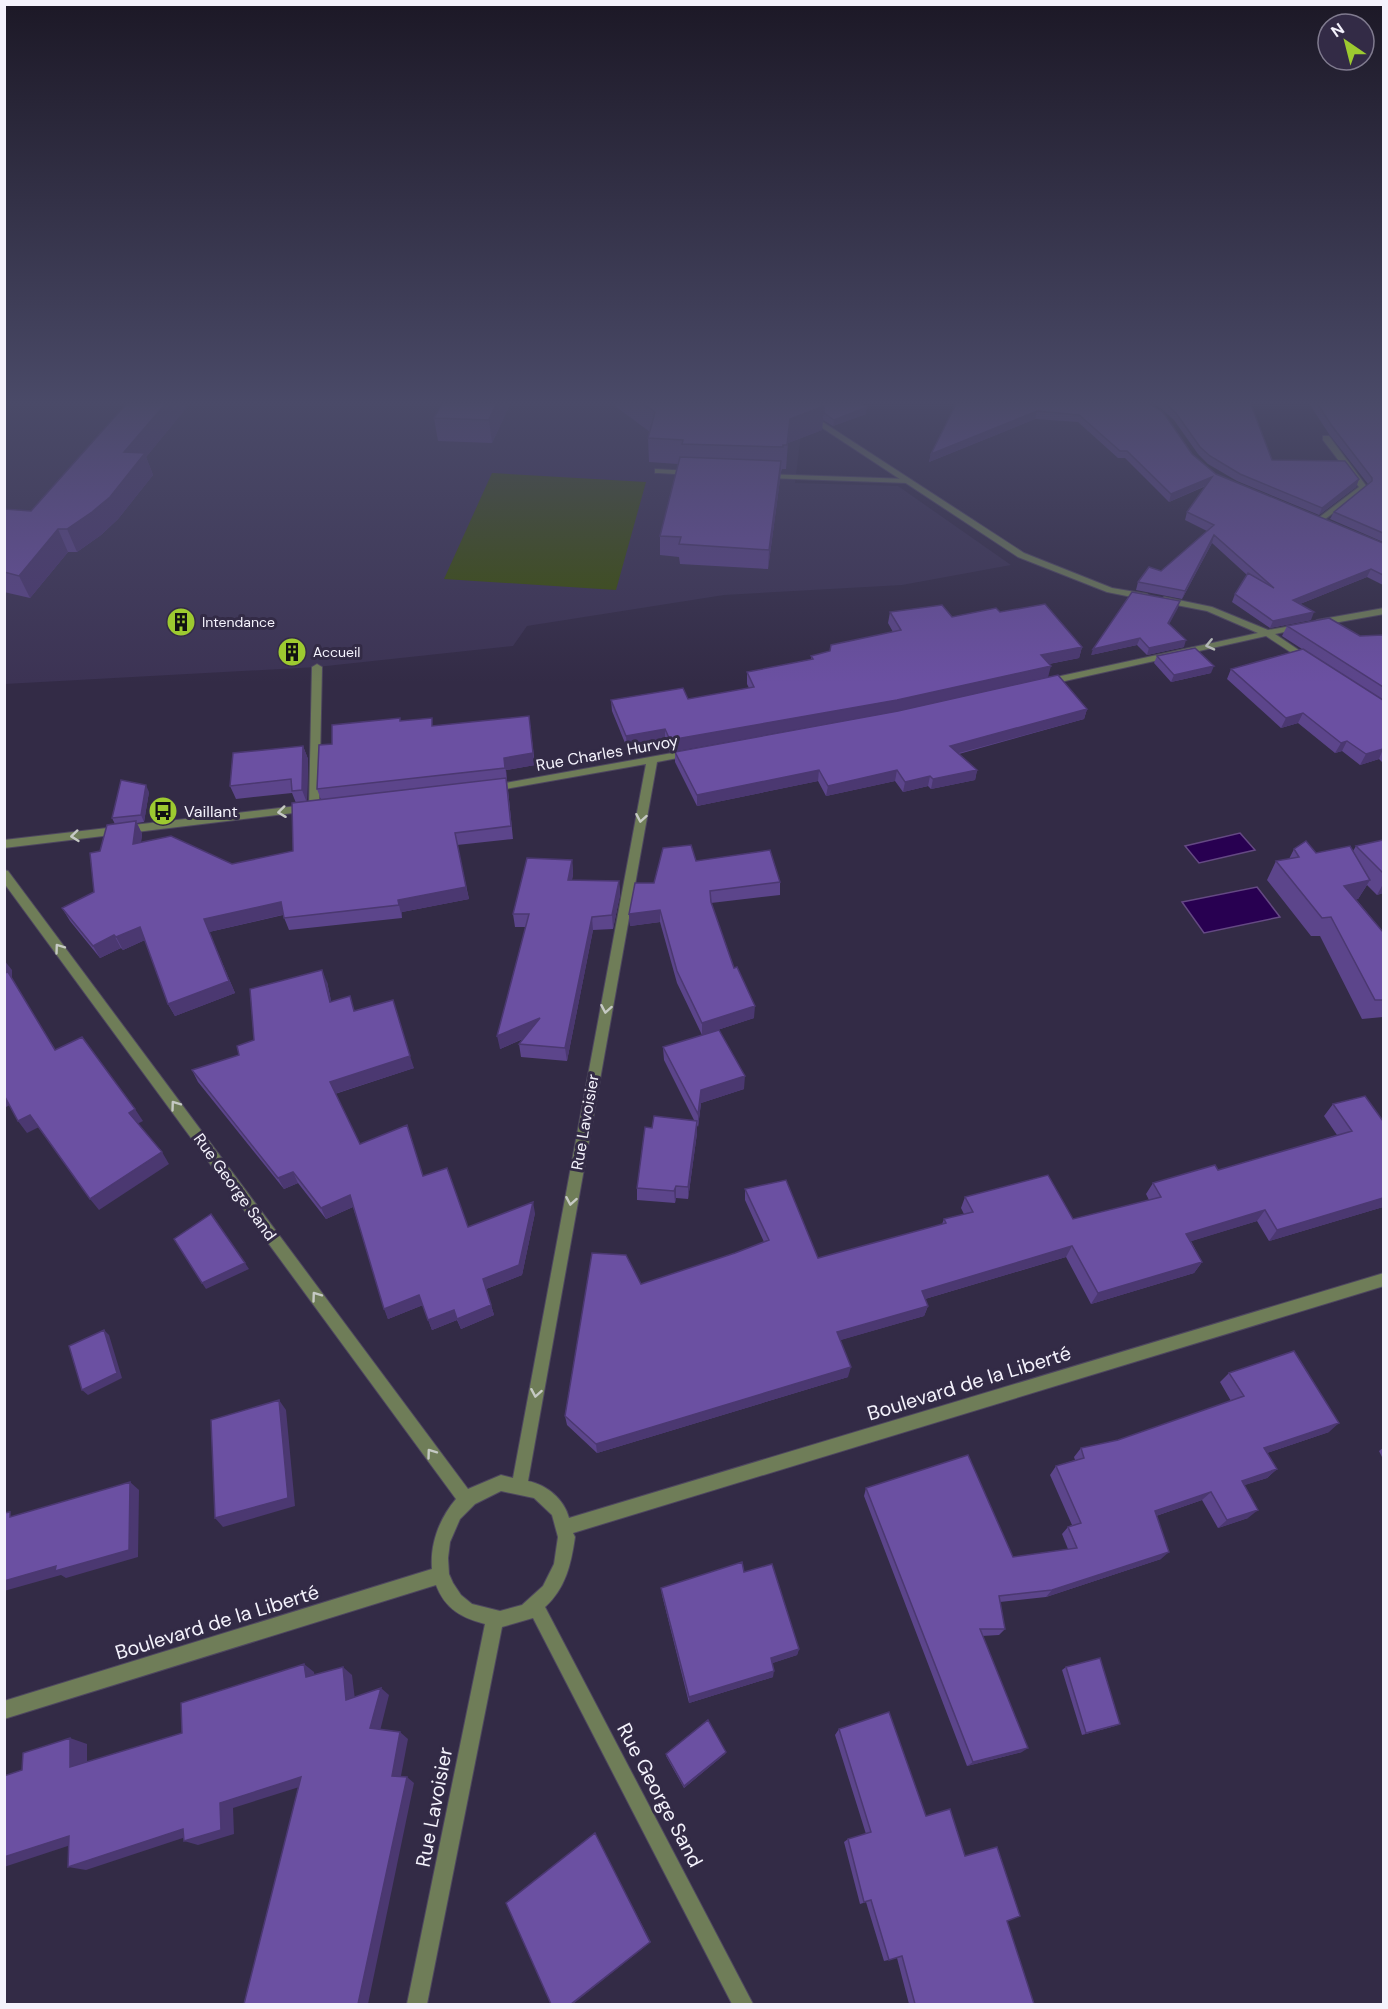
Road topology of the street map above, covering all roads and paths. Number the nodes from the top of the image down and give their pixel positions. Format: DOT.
graph roads {
  1 [pos="931,496"];
  2 [pos="1353,496"];
  3 [pos="1310,516"];
  4 [pos="1320,521"];
  5 [pos="1331,525"];
  6 [pos="1383,611"];
  7 [pos="1268,633"];
  8 [pos="1314,664"];
  9 [pos="317,667"];
  10 [pos="1035,684"];
  11 [pos="698,752"];
  12 [pos="651,760"];
  13 [pos="480,789"];
  14 [pos="4,844"];
  15 [pos="4,874"];
  16 [pos="1383,1279"];
  17 [pos="520,1484"];
  18 [pos="466,1500"];
  19 [pos="566,1527"];
  20 [pos="441,1575"];
  21 [pos="536,1606"];
  22 [pos="495,1619"];
  23 [pos="4,1710"];
  24 [pos="417,2004"];
  25 [pos="743,2004"];
  1 -- 7 [label="street"];
  2 -- 4 [label="street"];
  3 -- 4 [label="street"];
  4 -- 5 [label="street"];
  6 -- 7 [label="street"];
  7 -- 8 [label="street"];
  7 -- 10 [label="street, one-way"];
  9 -- 14 [label="street, one-way"];
  11 -- 12 [label="street, Rue Charles Hurvoy"];
  12 -- 13 [label="street, Rue Charles Hurvoy"];
  12 -- 17 [label="street, Rue Lavoisier, one-way"];
  18 -- 15 [label="street, Rue George Sand, one-way"];
  16 -- 19 [label="street, Boulevard de la Liberté"];
  17 -- 18 [label="street"];
  17 -- 19 [label="street"];
  18 -- 20 [label="street"];
  19 -- 21 [label="street"];
  20 -- 22 [label="street"];
  20 -- 23 [label="street, Boulevard de la Liberté"];
  21 -- 22 [label="street"];
  21 -- 25 [label="street, Rue George Sand"];
  22 -- 24 [label="street, Rue Lavoisier"];
}
